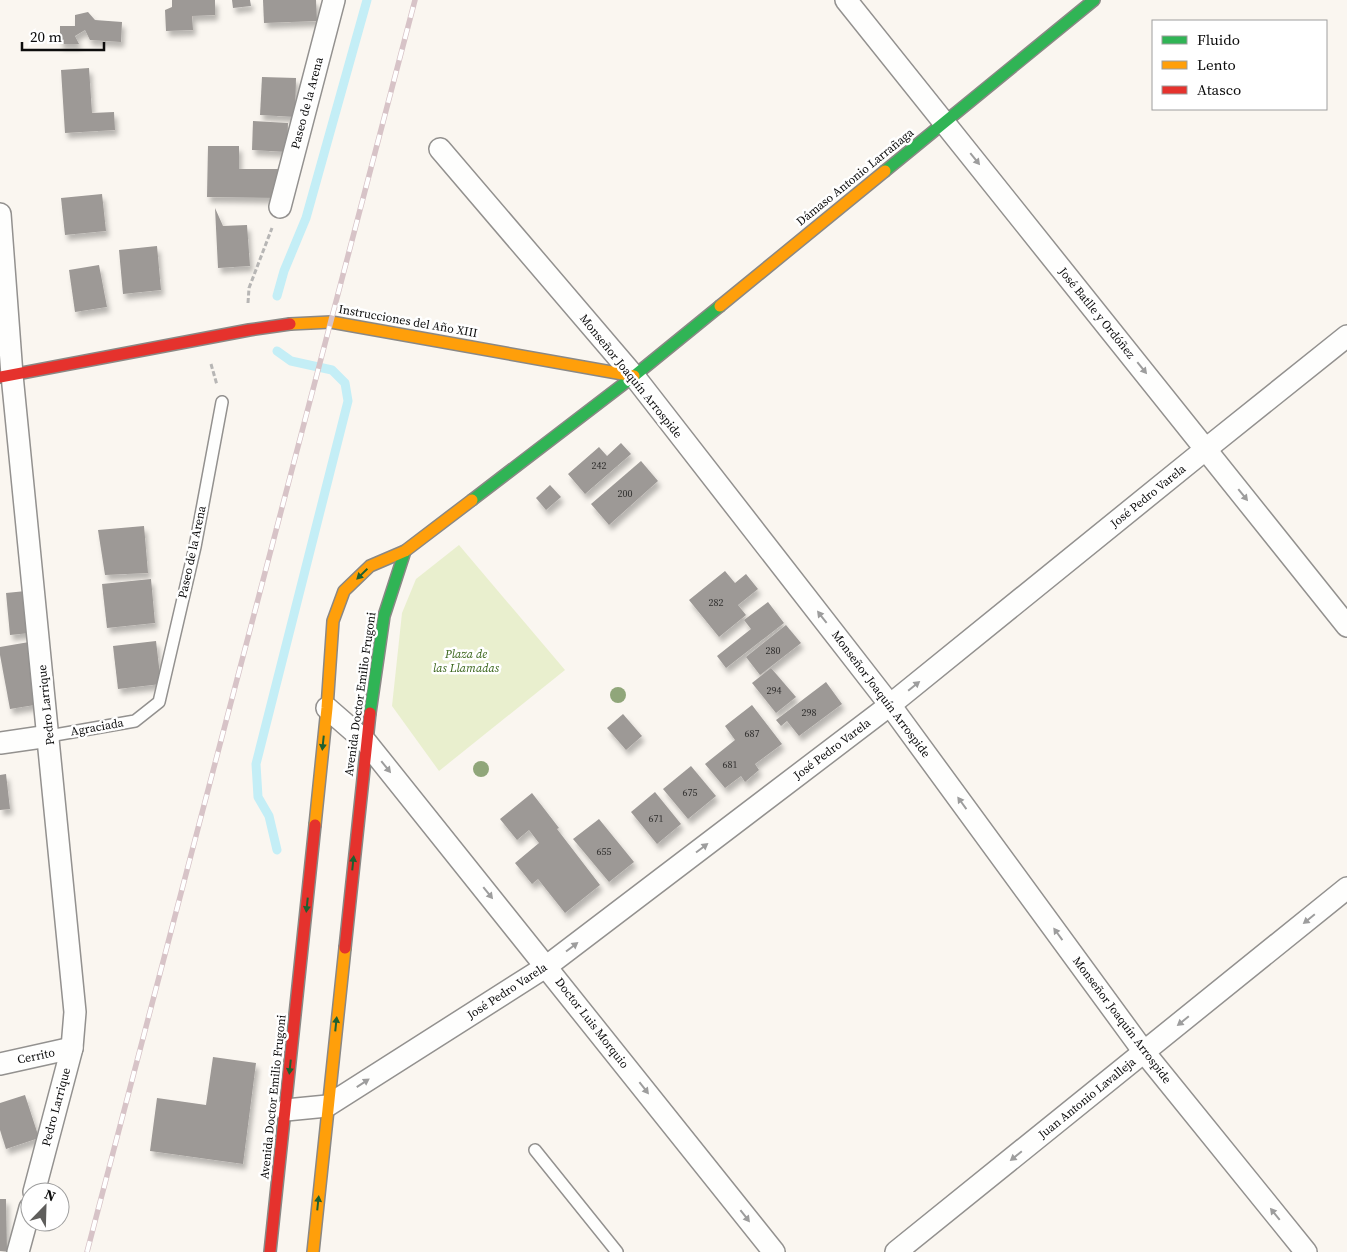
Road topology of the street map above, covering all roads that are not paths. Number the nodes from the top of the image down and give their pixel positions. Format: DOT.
graph roads {
  1 [pos="334,0"];
  2 [pos="846,0"];
  3 [pos="1094,0"];
  4 [pos="944,121"];
  5 [pos="440,149"];
  6 [pos="280,207"];
  7 [pos="0,214"];
  8 [pos="1347,336"];
  9 [pos="6,376"];
  10 [pos="634,376"];
  11 [pos="222,402"];
  12 [pos="1206,448"];
  13 [pos="405,551"];
  14 [pos="1347,626"];
  15 [pos="159,702"];
  16 [pos="890,705"];
  17 [pos="327,708"];
  18 [pos="49,736"];
  19 [pos="366,742"];
  20 [pos="0,743"];
  21 [pos="1347,888"];
  22 [pos="547,966"];
  23 [pos="72,1048"];
  24 [pos="1144,1052"];
  25 [pos="0,1064"];
  26 [pos="327,1106"];
  27 [pos="286,1110"];
  28 [pos="535,1150"];
  29 [pos="37,1182"];
  30 [pos="23,1232"];
  31 [pos="18,1252"];
  32 [pos="270,1252"];
  33 [pos="313,1252"];
  34 [pos="617,1252"];
  35 [pos="774,1252"];
  36 [pos="896,1252"];
  37 [pos="1306,1252"];
  1 -- 6 [label="street, Paseo de la Arena"];
  2 -- 4 [label="street, José Batlle y Ordóñez"];
  3 -- 4 [label="street, Dámaso Antonio Larrañaga"];
  4 -- 10 [label="street, Dámaso Antonio Larrañaga"];
  4 -- 12 [label="street, José Batlle y Ordóñez, one-way"];
  5 -- 10 [label="street, Monseñor Joaquín Arrospide"];
  7 -- 9 [label="street, Pedro Larrique"];
  8 -- 12 [label="street, José Pedro Varela"];
  9 -- 10 [label="street, Instrucciones del Año XIII"];
  9 -- 18 [label="street, Pedro Larrique"];
  10 -- 13 [label="street, Dámaso Antonio Larrañaga"];
  16 -- 10 [label="street, Monseñor Joaquín Arrospide, one-way"];
  11 -- 15 [label="lane, Paseo de la Arena"];
  12 -- 14 [label="street, José Batlle y Ordóñez, one-way"];
  16 -- 12 [label="street, José Pedro Varela, one-way"];
  13 -- 17 [label="street, Avenida Doctor Emilio Frugoni, one-way"];
  13 -- 19 [label="street, Avenida Doctor Emilio Frugoni"];
  15 -- 18 [label="lane, Agraciada"];
  22 -- 16 [label="street, José Pedro Varela, one-way"];
  24 -- 16 [label="street, Monseñor Joaquín Arrospide, one-way"];
  17 -- 19 [label="street, Doctor Luis Morquio"];
  17 -- 27 [label="street, Avenida Doctor Emilio Frugoni, one-way"];
  18 -- 20 [label="street, Agraciada"];
  18 -- 23 [label="street, Pedro Larrique"];
  19 -- 22 [label="street, Doctor Luis Morquio, one-way"];
  26 -- 19 [label="street, Avenida Doctor Emilio Frugoni, one-way"];
  21 -- 24 [label="street, Juan Antonio Lavalleja, one-way"];
  26 -- 22 [label="street, José Pedro Varela, one-way"];
  22 -- 35 [label="street, Doctor Luis Morquio, one-way"];
  23 -- 25 [label="street, Cerrito"];
  23 -- 29 [label="street, Pedro Larrique"];
  24 -- 36 [label="street, Juan Antonio Lavalleja, one-way"];
  37 -- 24 [label="street, Monseñor Joaquín Arrospide, one-way"];
  26 -- 27 [label="street, José Pedro Varela"];
  33 -- 26 [label="street, Avenida Doctor Emilio Frugoni, one-way"];
  27 -- 32 [label="street, Avenida Doctor Emilio Frugoni"];
  28 -- 34 [label="lane"];
  30 -- 31 [label="street"];
}
